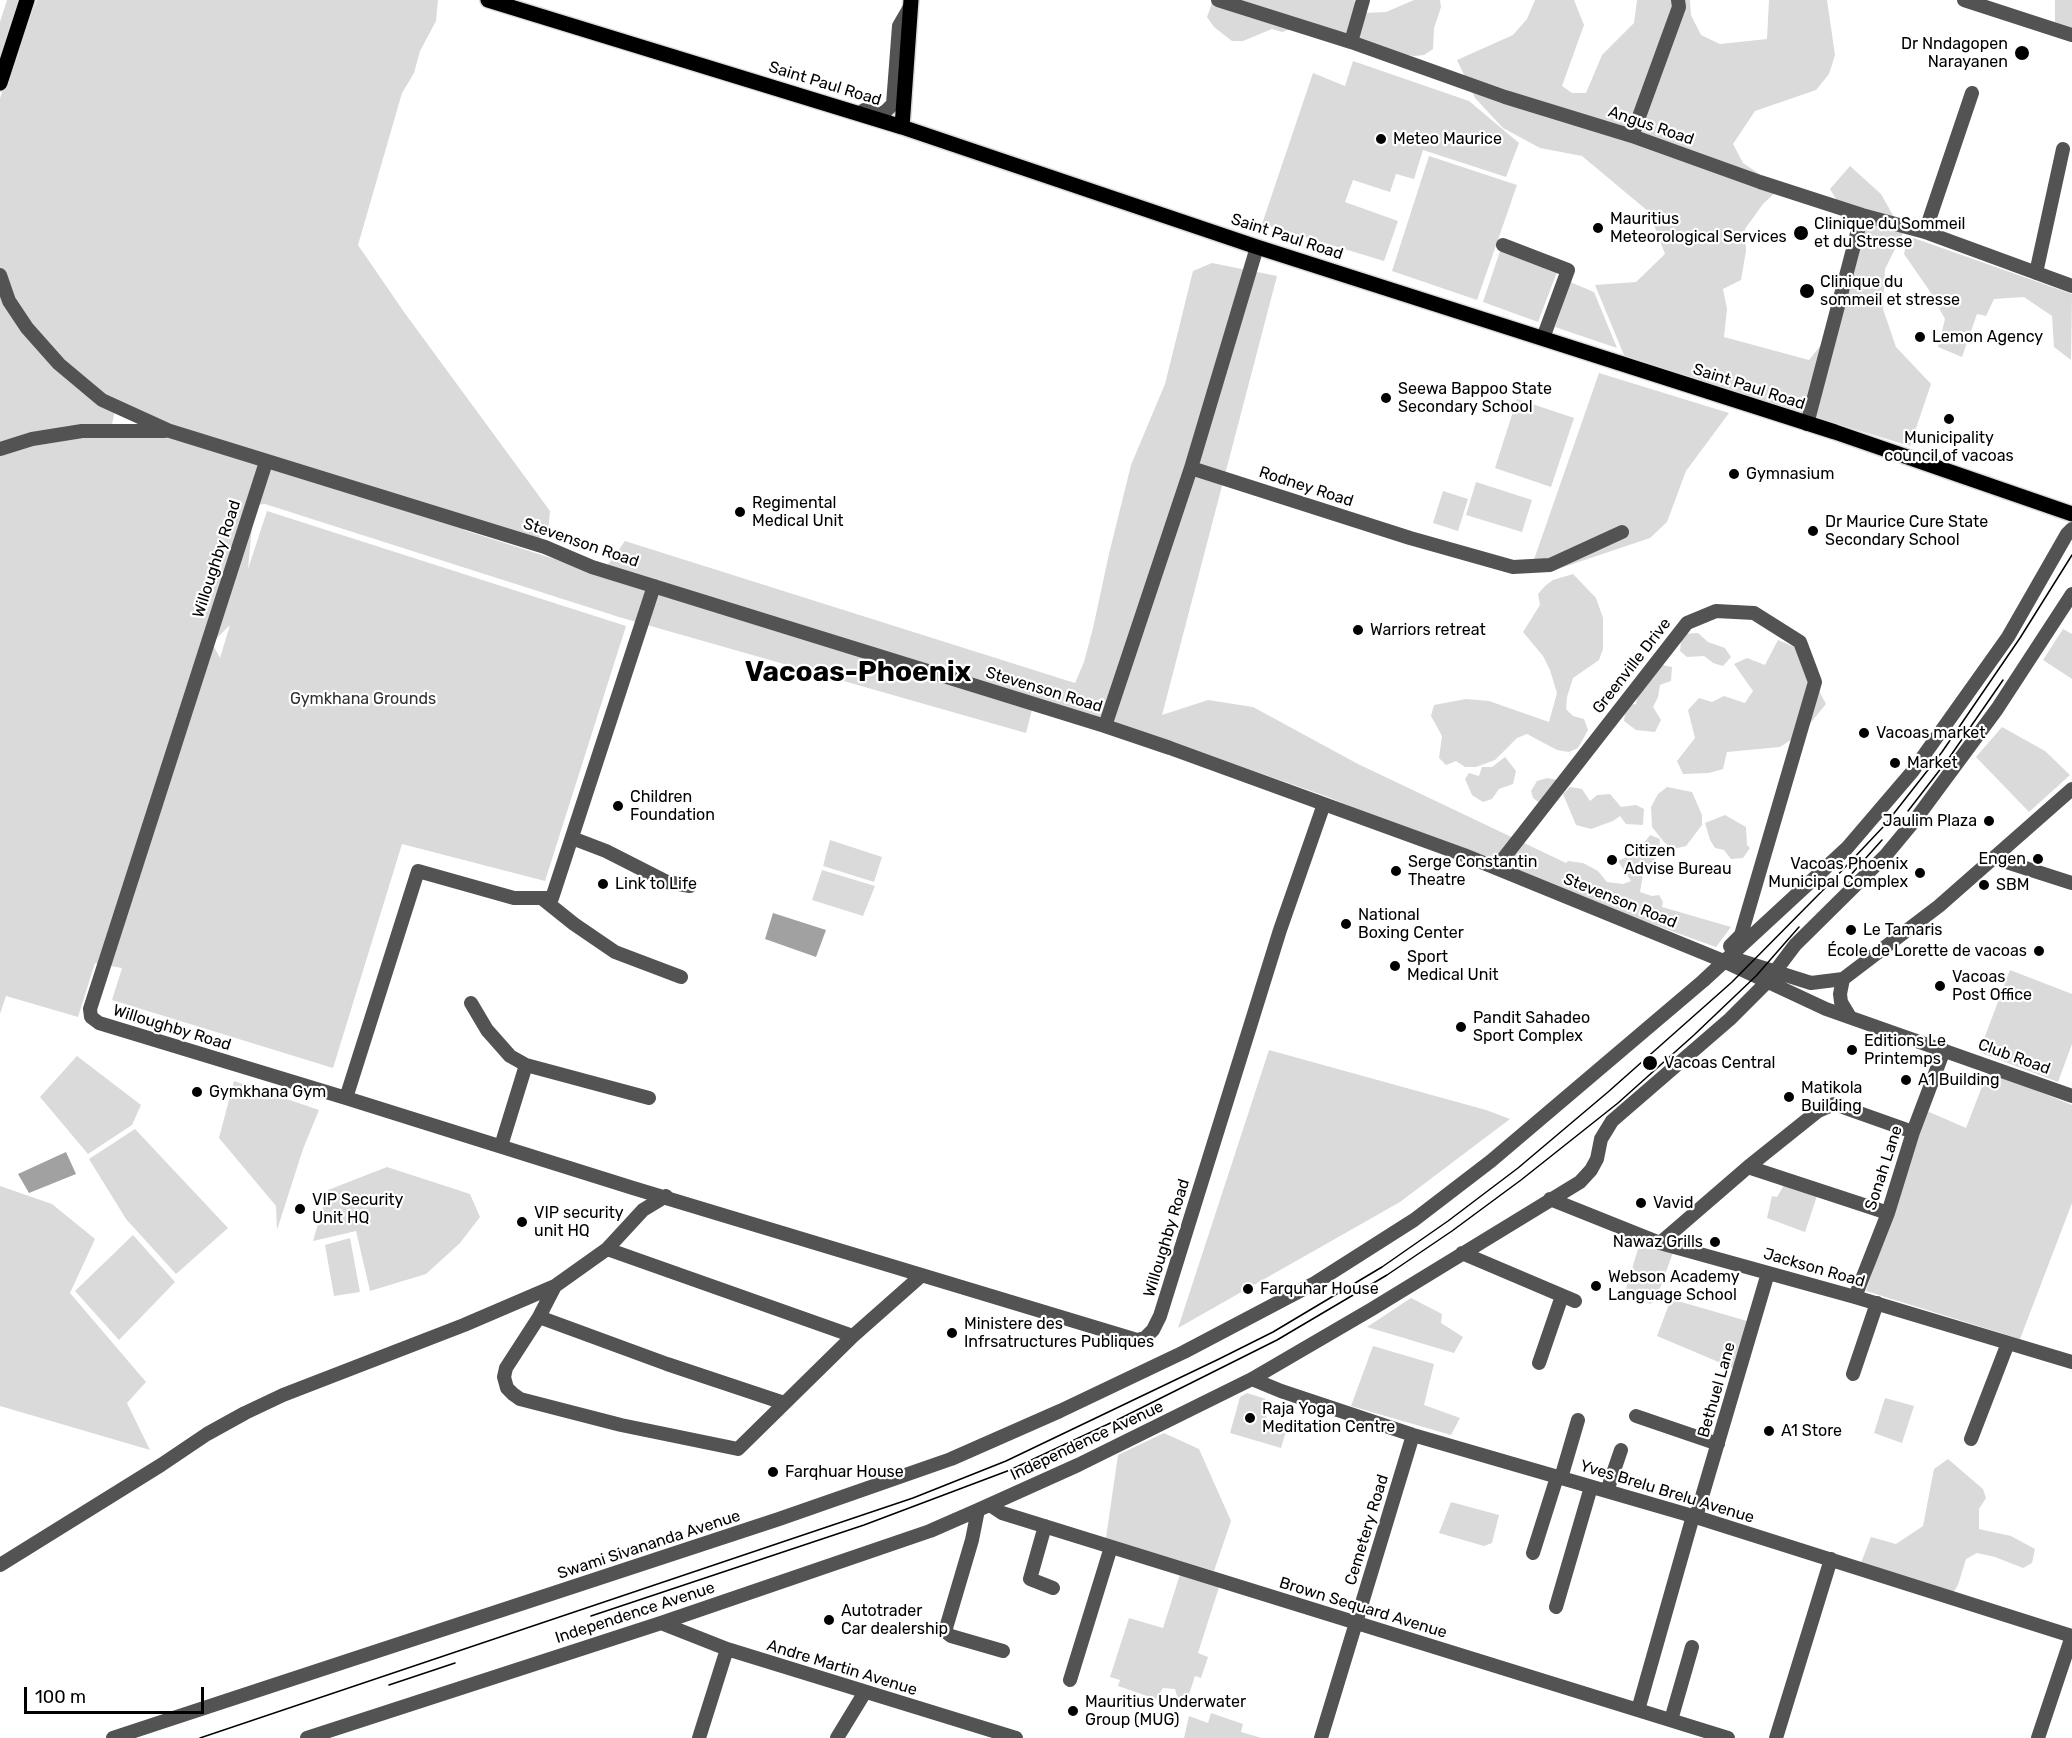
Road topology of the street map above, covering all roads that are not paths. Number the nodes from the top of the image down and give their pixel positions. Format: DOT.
graph roads {
  1 [pos="29,0"];
  2 [pos="488,0"];
  3 [pos="1218,0"];
  4 [pos="1363,0"];
  5 [pos="1678,0"];
  6 [pos="1964,0"];
  7 [pos="911,3"];
  8 [pos="2072,35"];
  9 [pos="1351,42"];
  10 [pos="0,83"];
  11 [pos="1972,93"];
  12 [pos="812,99"];
  13 [pos="903,127"];
  14 [pos="1632,136"];
  15 [pos="2063,150"];
  16 [pos="1862,215"];
  17 [pos="1925,232"];
  18 [pos="1503,244"];
  19 [pos="1257,247"];
  20 [pos="2036,273"];
  21 [pos="0,274"];
  22 [pos="2072,286"];
  23 [pos="1543,338"];
  24 [pos="1807,424"];
  25 [pos="170,431"];
  26 [pos="0,449"];
  27 [pos="266,462"];
  28 [pos="1191,468"];
  29 [pos="2065,512"];
  30 [pos="1622,532"];
  31 [pos="2070,532"];
  32 [pos="654,586"];
  33 [pos="2072,594"];
  34 [pos="1105,726"];
  35 [pos="2072,789"];
  36 [pos="1324,804"];
  37 [pos="572,838"];
  38 [pos="1994,858"];
  39 [pos="1496,868"];
  40 [pos="2072,883"];
  41 [pos="690,886"];
  42 [pos="544,900"];
  43 [pos="1795,945"];
  44 [pos="1723,959"];
  45 [pos="1771,976"];
  46 [pos="681,977"];
  47 [pos="1843,979"];
  48 [pos="1802,981"];
  49 [pos="471,1003"];
  50 [pos="1850,1017"];
  51 [pos="1944,1050"];
  52 [pos="525,1065"];
  53 [pos="2072,1096"];
  54 [pos="346,1098"];
  55 [pos="649,1098"];
  56 [pos="1913,1132"];
  57 [pos="501,1146"];
  58 [pos="1748,1167"];
  59 [pos="633,1188"];
  60 [pos="666,1196"];
  61 [pos="1550,1199"];
  62 [pos="1888,1213"];
  63 [pos="626,1231"];
  64 [pos="1660,1243"];
  65 [pos="607,1249"];
  66 [pos="1462,1253"];
  67 [pos="1768,1273"];
  68 [pos="922,1275"];
  69 [pos="555,1286"];
  70 [pos="1856,1297"];
  71 [pos="1877,1303"];
  72 [pos="539,1317"];
  73 [pos="853,1336"];
  74 [pos="2008,1342"];
  75 [pos="2072,1362"];
  76 [pos="1539,1363"];
  77 [pos="1853,1374"];
  78 [pos="1252,1379"];
  79 [pos="784,1403"];
  80 [pos="1636,1416"];
  81 [pos="1578,1420"];
  82 [pos="1413,1435"];
  83 [pos="1971,1438"];
  84 [pos="1718,1444"];
  85 [pos="1620,1450"];
  86 [pos="1559,1477"];
  87 [pos="1591,1486"];
  88 [pos="1607,1491"];
  89 [pos="984,1508"];
  90 [pos="1694,1516"];
  91 [pos="1045,1526"];
  92 [pos="1111,1547"];
  93 [pos="1533,1553"];
  94 [pos="1832,1559"];
  95 [pos="0,1564"];
  96 [pos="1053,1588"];
  97 [pos="1556,1607"];
  98 [pos="661,1623"];
  99 [pos="1357,1624"];
  100 [pos="2072,1636"];
  101 [pos="1692,1647"];
  102 [pos="727,1649"];
  103 [pos="1003,1651"];
  104 [pos="1070,1680"];
  105 [pos="865,1692"];
  106 [pos="1638,1710"];
  107 [pos="1671,1720"];
  108 [pos="113,1738"];
  109 [pos="307,1738"];
  110 [pos="699,1738"];
  111 [pos="837,1738"];
  112 [pos="1016,1738"];
  113 [pos="1321,1738"];
  114 [pos="1728,1738"];
  115 [pos="1776,1738"];
  116 [pos="2038,1738"];
  1 -- 10 [label="main road"];
  2 -- 12 [label="main road, Saint Paul Road"];
  3 -- 9 [label="street, Angus Road"];
  4 -- 9 [label="street"];
  5 -- 14 [label="street"];
  6 -- 8 [label="street"];
  7 -- 12 [label="street"];
  7 -- 13 [label="main road"];
  9 -- 14 [label="street, Angus Road"];
  11 -- 17 [label="street"];
  12 -- 13 [label="main road, Saint Paul Road"];
  13 -- 19 [label="main road, Saint Paul Road"];
  14 -- 16 [label="street, Angus Road"];
  15 -- 20 [label="street"];
  16 -- 17 [label="street, Angus Road"];
  16 -- 24 [label="street"];
  17 -- 20 [label="street, Angus Road"];
  18 -- 23 [label="street"];
  19 -- 23 [label="main road, Saint Paul Road"];
  19 -- 28 [label="street"];
  20 -- 22 [label="street, Angus Road"];
  21 -- 25 [label="street, Stevenson Road"];
  23 -- 24 [label="main road, Saint Paul Road"];
  24 -- 29 [label="main road, Saint Paul Road"];
  25 -- 26 [label="street, Stevenson Road"];
  25 -- 27 [label="street, Stevenson Road"];
  27 -- 32 [label="street, Stevenson Road"];
  27 -- 54 [label="street, Willoughby Road"];
  28 -- 30 [label="street, Rodney Road"];
  28 -- 34 [label="street"];
  29 -- 31 [label="street"];
  31 -- 44 [label="street"];
  32 -- 34 [label="street, Stevenson Road"];
  32 -- 37 [label="street"];
  33 -- 43 [label="street"];
  34 -- 36 [label="street, Stevenson Road"];
  35 -- 38 [label="street"];
  36 -- 39 [label="street, Stevenson Road"];
  36 -- 68 [label="street, Willoughby Road"];
  37 -- 41 [label="street"];
  37 -- 42 [label="street"];
  38 -- 40 [label="street"];
  38 -- 47 [label="street"];
  39 -- 44 [label="street, Stevenson Road"];
  39 -- 44 [label="street, Greenville Drive"];
  42 -- 46 [label="street"];
  42 -- 54 [label="street"];
  43 -- 45 [label="street"];
  43 -- 48 [label="street"];
  44 -- 45 [label="street, Stevenson Road"];
  44 -- 108 [label="street, Swami Sivananda Avenue"];
  45 -- 48 [label="street"];
  45 -- 50 [label="street, Club Road"];
  45 -- 61 [label="street, Independence Avenue"];
  47 -- 48 [label="street"];
  47 -- 50 [label="street"];
  49 -- 52 [label="street"];
  50 -- 51 [label="street, Club Road"];
  51 -- 53 [label="street, Club Road"];
  51 -- 56 [label="street, Sonah Lane"];
  52 -- 55 [label="street"];
  52 -- 57 [label="street"];
  54 -- 57 [label="street, Willoughby Road"];
  56 -- 58 [label="street"];
  56 -- 62 [label="street, Sonah Lane"];
  57 -- 59 [label="street, Willoughby Road"];
  58 -- 62 [label="street"];
  58 -- 64 [label="street"];
  59 -- 60 [label="street, Willoughby Road"];
  59 -- 63 [label="street"];
  60 -- 63 [label="street"];
  60 -- 68 [label="street, Willoughby Road"];
  61 -- 64 [label="street, Jackson Road"];
  61 -- 66 [label="street, Independence Avenue"];
  62 -- 70 [label="street, Sonah Lane"];
  63 -- 65 [label="street"];
  64 -- 67 [label="street, Jackson Road"];
  65 -- 69 [label="street"];
  65 -- 73 [label="street"];
  66 -- 76 [label="street"];
  66 -- 78 [label="street, Independence Avenue"];
  67 -- 70 [label="street, Jackson Road"];
  67 -- 84 [label="street, Bethuel Lane"];
  68 -- 73 [label="street"];
  69 -- 72 [label="street"];
  69 -- 95 [label="street"];
  70 -- 71 [label="street, Jackson Road"];
  71 -- 74 [label="street, Jackson Road"];
  71 -- 77 [label="street"];
  72 -- 79 [label="street"];
  72 -- 79 [label="street"];
  73 -- 79 [label="street"];
  74 -- 75 [label="street, Jackson Road"];
  74 -- 83 [label="street"];
  78 -- 82 [label="street, Yves Brelu Brelu Avenue"];
  78 -- 89 [label="street, Independence Avenue"];
  80 -- 84 [label="street"];
  81 -- 86 [label="street"];
  82 -- 86 [label="street, Yves Brelu Brelu Avenue"];
  82 -- 99 [label="street, Cemetery Road"];
  84 -- 90 [label="street, Bethuel Lane"];
  85 -- 88 [label="street"];
  86 -- 87 [label="street, Yves Brelu Brelu Avenue"];
  86 -- 93 [label="street"];
  87 -- 88 [label="street, Yves Brelu Brelu Avenue"];
  87 -- 97 [label="street"];
  88 -- 90 [label="street, Yves Brelu Brelu Avenue"];
  89 -- 91 [label="street, Brown Sequard Avenue"];
  89 -- 98 [label="street, Independence Avenue"];
  89 -- 103 [label="street"];
  90 -- 94 [label="street, Yves Brelu Brelu Avenue"];
  90 -- 106 [label="street, Bethuel Lane"];
  91 -- 92 [label="street, Brown Sequard Avenue"];
  91 -- 96 [label="street"];
  92 -- 99 [label="street, Brown Sequard Avenue"];
  92 -- 104 [label="street"];
  94 -- 100 [label="street, Yves Brelu Brelu Avenue"];
  94 -- 115 [label="street"];
  98 -- 102 [label="street, Andre Martin Avenue"];
  98 -- 109 [label="street, Independence Avenue"];
  99 -- 106 [label="street, Brown Sequard Avenue"];
  99 -- 113 [label="street, Cemetery Road"];
  100 -- 116 [label="street"];
  101 -- 107 [label="street"];
  102 -- 105 [label="street, Andre Martin Avenue"];
  102 -- 110 [label="street"];
  105 -- 111 [label="street"];
  105 -- 112 [label="street, Andre Martin Avenue"];
  106 -- 107 [label="street, Brown Sequard Avenue"];
  107 -- 114 [label="street, Brown Sequard Avenue"];
}
